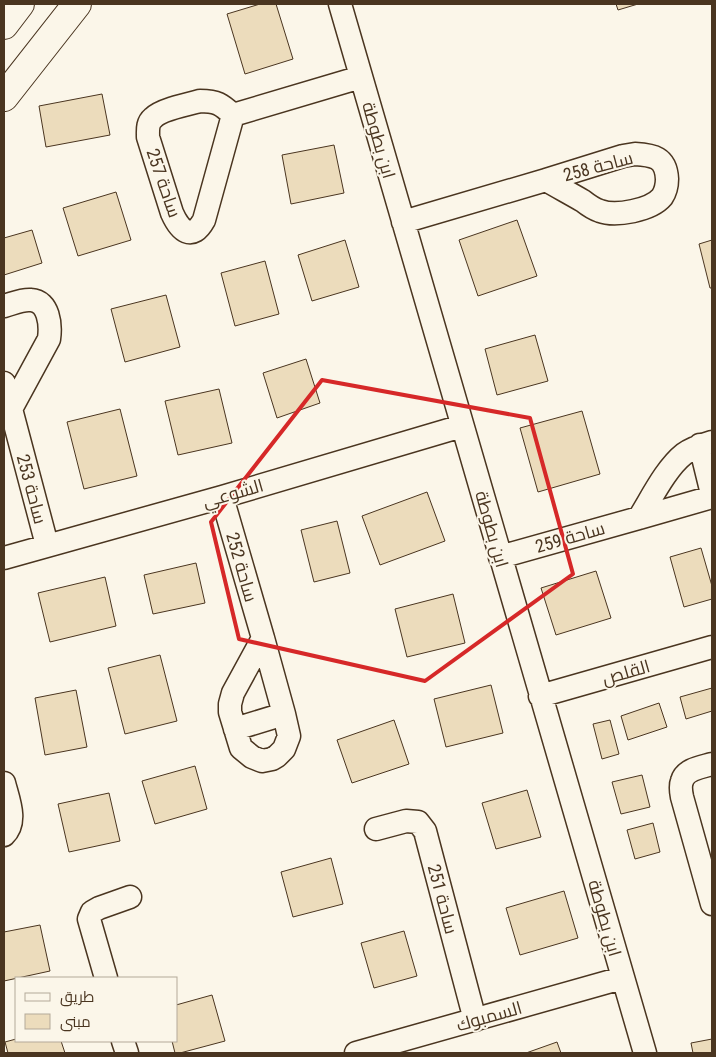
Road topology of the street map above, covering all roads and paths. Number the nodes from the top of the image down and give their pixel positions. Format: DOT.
graph roads {
  1 [pos="20,4"];
  2 [pos="77,4"];
  3 [pos="340,4"];
  4 [pos="4,25"];
  5 [pos="361,77"];
  6 [pos="4,98"];
  7 [pos="233,115"];
  8 [pos="546,180"];
  9 [pos="403,222"];
  10 [pos="4,306"];
  11 [pos="4,383"];
  12 [pos="11,409"];
  13 [pos="462,426"];
  14 [pos="11,435"];
  15 [pos="706,444"];
  16 [pos="712,496"];
  17 [pos="222,497"];
  18 [pos="640,518"];
  19 [pos="48,545"];
  20 [pos="500,557"];
  21 [pos="4,558"];
  22 [pos="263,638"];
  23 [pos="712,647"];
  24 [pos="540,696"];
  25 [pos="284,714"];
  26 [pos="235,729"];
  27 [pos="712,764"];
  28 [pos="4,783"];
  29 [pos="376,829"];
  30 [pos="4,835"];
  31 [pos="130,897"];
  32 [pos="712,904"];
  33 [pos="106,977"];
  34 [pos="622,978"];
  35 [pos="475,1020"];
  36 [pos="356,1053"];
  37 [pos="645,1053"];
  1 -- 4 [label="highway"];
  2 -- 6 [label="highway"];
  3 -- 5 [label="street, ابن بطوطة"];
  5 -- 7 [label="street"];
  5 -- 9 [label="street, ابن بطوطة"];
  7 -- 7 [label="street, ساحة 257"];
  8 -- 8 [label="street, ساحة 258"];
  8 -- 9 [label="street, ساحة 258"];
  9 -- 13 [label="street, ابن بطوطة"];
  10 -- 12 [label="street"];
  11 -- 12 [label="street, ساحة 253"];
  12 -- 14 [label="street, ساحة 253"];
  13 -- 17 [label="street, الشوعي"];
  13 -- 20 [label="street, ابن بطوطة"];
  14 -- 19 [label="street, ساحة 253"];
  15 -- 16 [label="street, ساحة 259"];
  15 -- 18 [label="street, ساحة 259"];
  16 -- 18 [label="street, ساحة 259"];
  17 -- 19 [label="street, الشوعي"];
  17 -- 22 [label="street, ساحة 252"];
  18 -- 20 [label="street, ساحة 259"];
  19 -- 21 [label="street, الشوعي"];
  20 -- 24 [label="street, ابن بطوطة"];
  22 -- 25 [label="street, ساحة 252"];
  22 -- 26 [label="street, ساحة 252"];
  23 -- 24 [label="street, القلص"];
  24 -- 34 [label="street, ابن بطوطة"];
  25 -- 26 [label="street"];
  25 -- 26 [label="street, ساحة 252"];
  27 -- 32 [label="street"];
  28 -- 30 [label="street"];
  29 -- 35 [label="street, ساحة 251"];
  31 -- 33 [label="street"];
  34 -- 35 [label="street, السمبوك"];
  34 -- 37 [label="street, ابن بطوطة"];
  35 -- 36 [label="street, السمبوك"];
}
